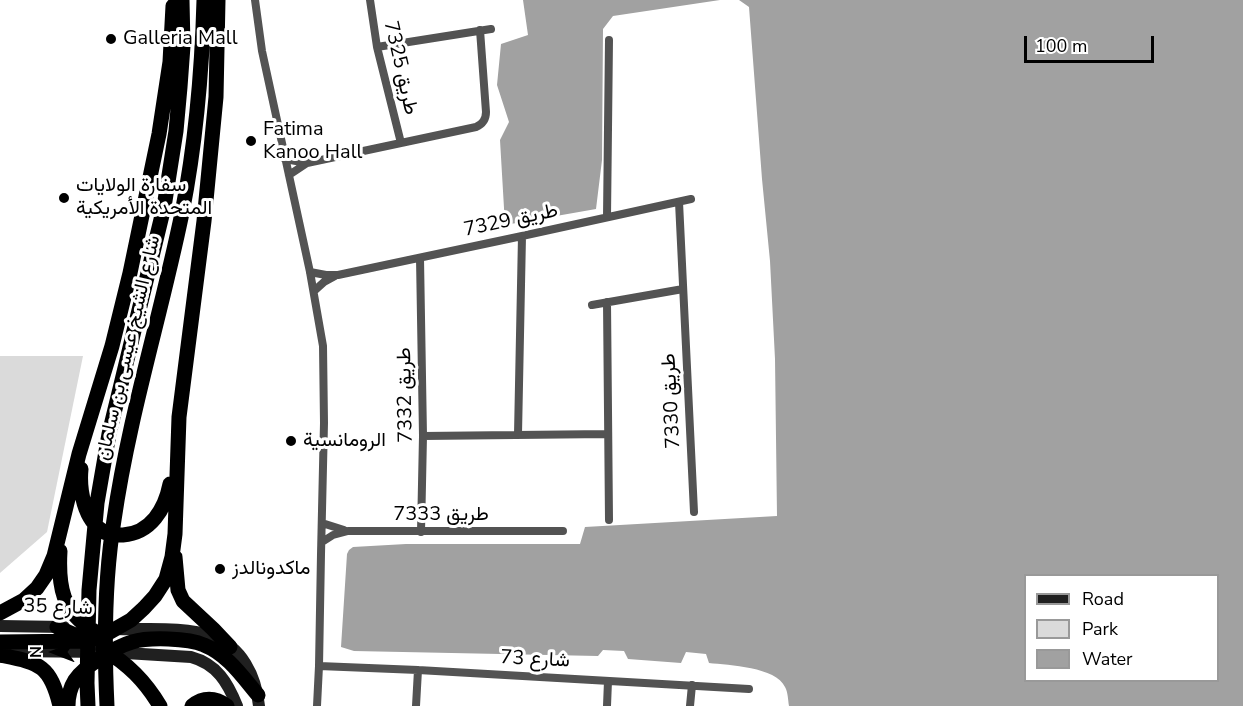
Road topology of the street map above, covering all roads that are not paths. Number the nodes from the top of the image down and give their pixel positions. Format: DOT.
graph roads {
  1 [pos="174,0"];
  2 [pos="182,0"];
  3 [pos="204,0"];
  4 [pos="218,0"];
  5 [pos="255,0"];
  6 [pos="370,0"];
  7 [pos="491,29"];
  8 [pos="480,30"];
  9 [pos="609,40"];
  10 [pos="377,47"];
  11 [pos="401,143"];
  12 [pos="285,159"];
  13 [pos="307,163"];
  14 [pos="289,175"];
  15 [pos="691,199"];
  16 [pos="679,201"];
  17 [pos="607,217"];
  18 [pos="522,236"];
  19 [pos="420,258"];
  20 [pos="310,272"];
  21 [pos="338,275"];
  22 [pos="683,289"];
  23 [pos="314,291"];
  24 [pos="607,302"];
  25 [pos="592,304"];
  26 [pos="91,419"];
  27 [pos="518,434"];
  28 [pos="608,434"];
  29 [pos="423,436"];
  30 [pos="177,453"];
  31 [pos="694,512"];
  32 [pos="609,520"];
  33 [pos="322,523"];
  34 [pos="62,527"];
  35 [pos="348,531"];
  36 [pos="563,531"];
  37 [pos="421,532"];
  38 [pos="175,534"];
  39 [pos="321,542"];
  40 [pos="0,613"];
  41 [pos="0,626"];
  42 [pos="57,627"];
  43 [pos="99,634"];
  44 [pos="0,642"];
  45 [pos="230,647"];
  46 [pos="121,651"];
  47 [pos="0,653"];
  48 [pos="320,666"];
  49 [pos="418,670"];
  50 [pos="608,681"];
  51 [pos="692,685"];
  52 [pos="749,689"];
  53 [pos="258,700"];
  54 [pos="60,706"];
  55 [pos="68,706"];
  56 [pos="88,706"];
  57 [pos="107,706"];
  58 [pos="160,706"];
  59 [pos="192,706"];
  60 [pos="227,706"];
  61 [pos="237,706"];
  62 [pos="317,706"];
  63 [pos="416,706"];
  64 [pos="607,706"];
  65 [pos="690,706"];
  1 -- 26 [label="highway"];
  2 -- 56 [label="highway, شارع الشيخ عيسى بن سلمان"];
  3 -- 57 [label="highway, شارع الشيخ عيسى بن سلمان"];
  4 -- 30 [label="highway"];
  5 -- 12 [label="street"];
  6 -- 10 [label="street, طريق 7325"];
  7 -- 8 [label="street"];
  8 -- 10 [label="street"];
  8 -- 11 [label="street, طريق 7325"];
  9 -- 17 [label="street"];
  10 -- 11 [label="street, طريق 7325"];
  11 -- 13 [label="street, طريق 7325"];
  12 -- 13 [label="street, طريق 7325"];
  12 -- 14 [label="street"];
  13 -- 14 [label="street, طريق 7325"];
  14 -- 20 [label="street"];
  15 -- 16 [label="street, طريق 7329"];
  16 -- 17 [label="street, طريق 7329"];
  16 -- 22 [label="street, طريق 7330"];
  17 -- 18 [label="street, طريق 7329"];
  18 -- 19 [label="street, طريق 7329"];
  18 -- 27 [label="street"];
  19 -- 21 [label="street, طريق 7329"];
  19 -- 29 [label="street, طريق 7332"];
  20 -- 21 [label="street, طريق 7329"];
  20 -- 23 [label="street"];
  21 -- 23 [label="street, طريق 7329"];
  22 -- 24 [label="street"];
  22 -- 31 [label="street, طريق 7330"];
  23 -- 33 [label="street"];
  24 -- 25 [label="street"];
  24 -- 28 [label="street"];
  26 -- 30 [label="highway"];
  26 -- 34 [label="highway"];
  27 -- 28 [label="street"];
  27 -- 29 [label="street"];
  28 -- 32 [label="street"];
  29 -- 37 [label="street, طريق 7332"];
  30 -- 38 [label="highway"];
  33 -- 35 [label="street"];
  33 -- 39 [label="street"];
  34 -- 40 [label="highway"];
  34 -- 43 [label="highway"];
  35 -- 37 [label="street, طريق 7333"];
  35 -- 39 [label="street, طريق 7333"];
  36 -- 37 [label="street, طريق 7333"];
  38 -- 43 [label="highway"];
  38 -- 45 [label="highway"];
  39 -- 48 [label="street"];
  41 -- 42 [label="street, شارع 35"];
  42 -- 43 [label="highway"];
  43 -- 44 [label="highway"];
  43 -- 45 [label="street"];
  43 -- 46 [label="highway"];
  45 -- 53 [label="street"];
  46 -- 47 [label="street"];
  46 -- 53 [label="highway"];
  46 -- 55 [label="highway"];
  46 -- 58 [label="highway"];
  46 -- 61 [label="street"];
  47 -- 54 [label="highway"];
  48 -- 49 [label="street, شارع 73"];
  48 -- 62 [label="street"];
  49 -- 50 [label="street, شارع 73"];
  49 -- 63 [label="street"];
  50 -- 51 [label="street, شارع 73"];
  50 -- 64 [label="street"];
  51 -- 52 [label="street, شارع 73"];
  51 -- 65 [label="street"];
  59 -- 60 [label="highway"];
}
